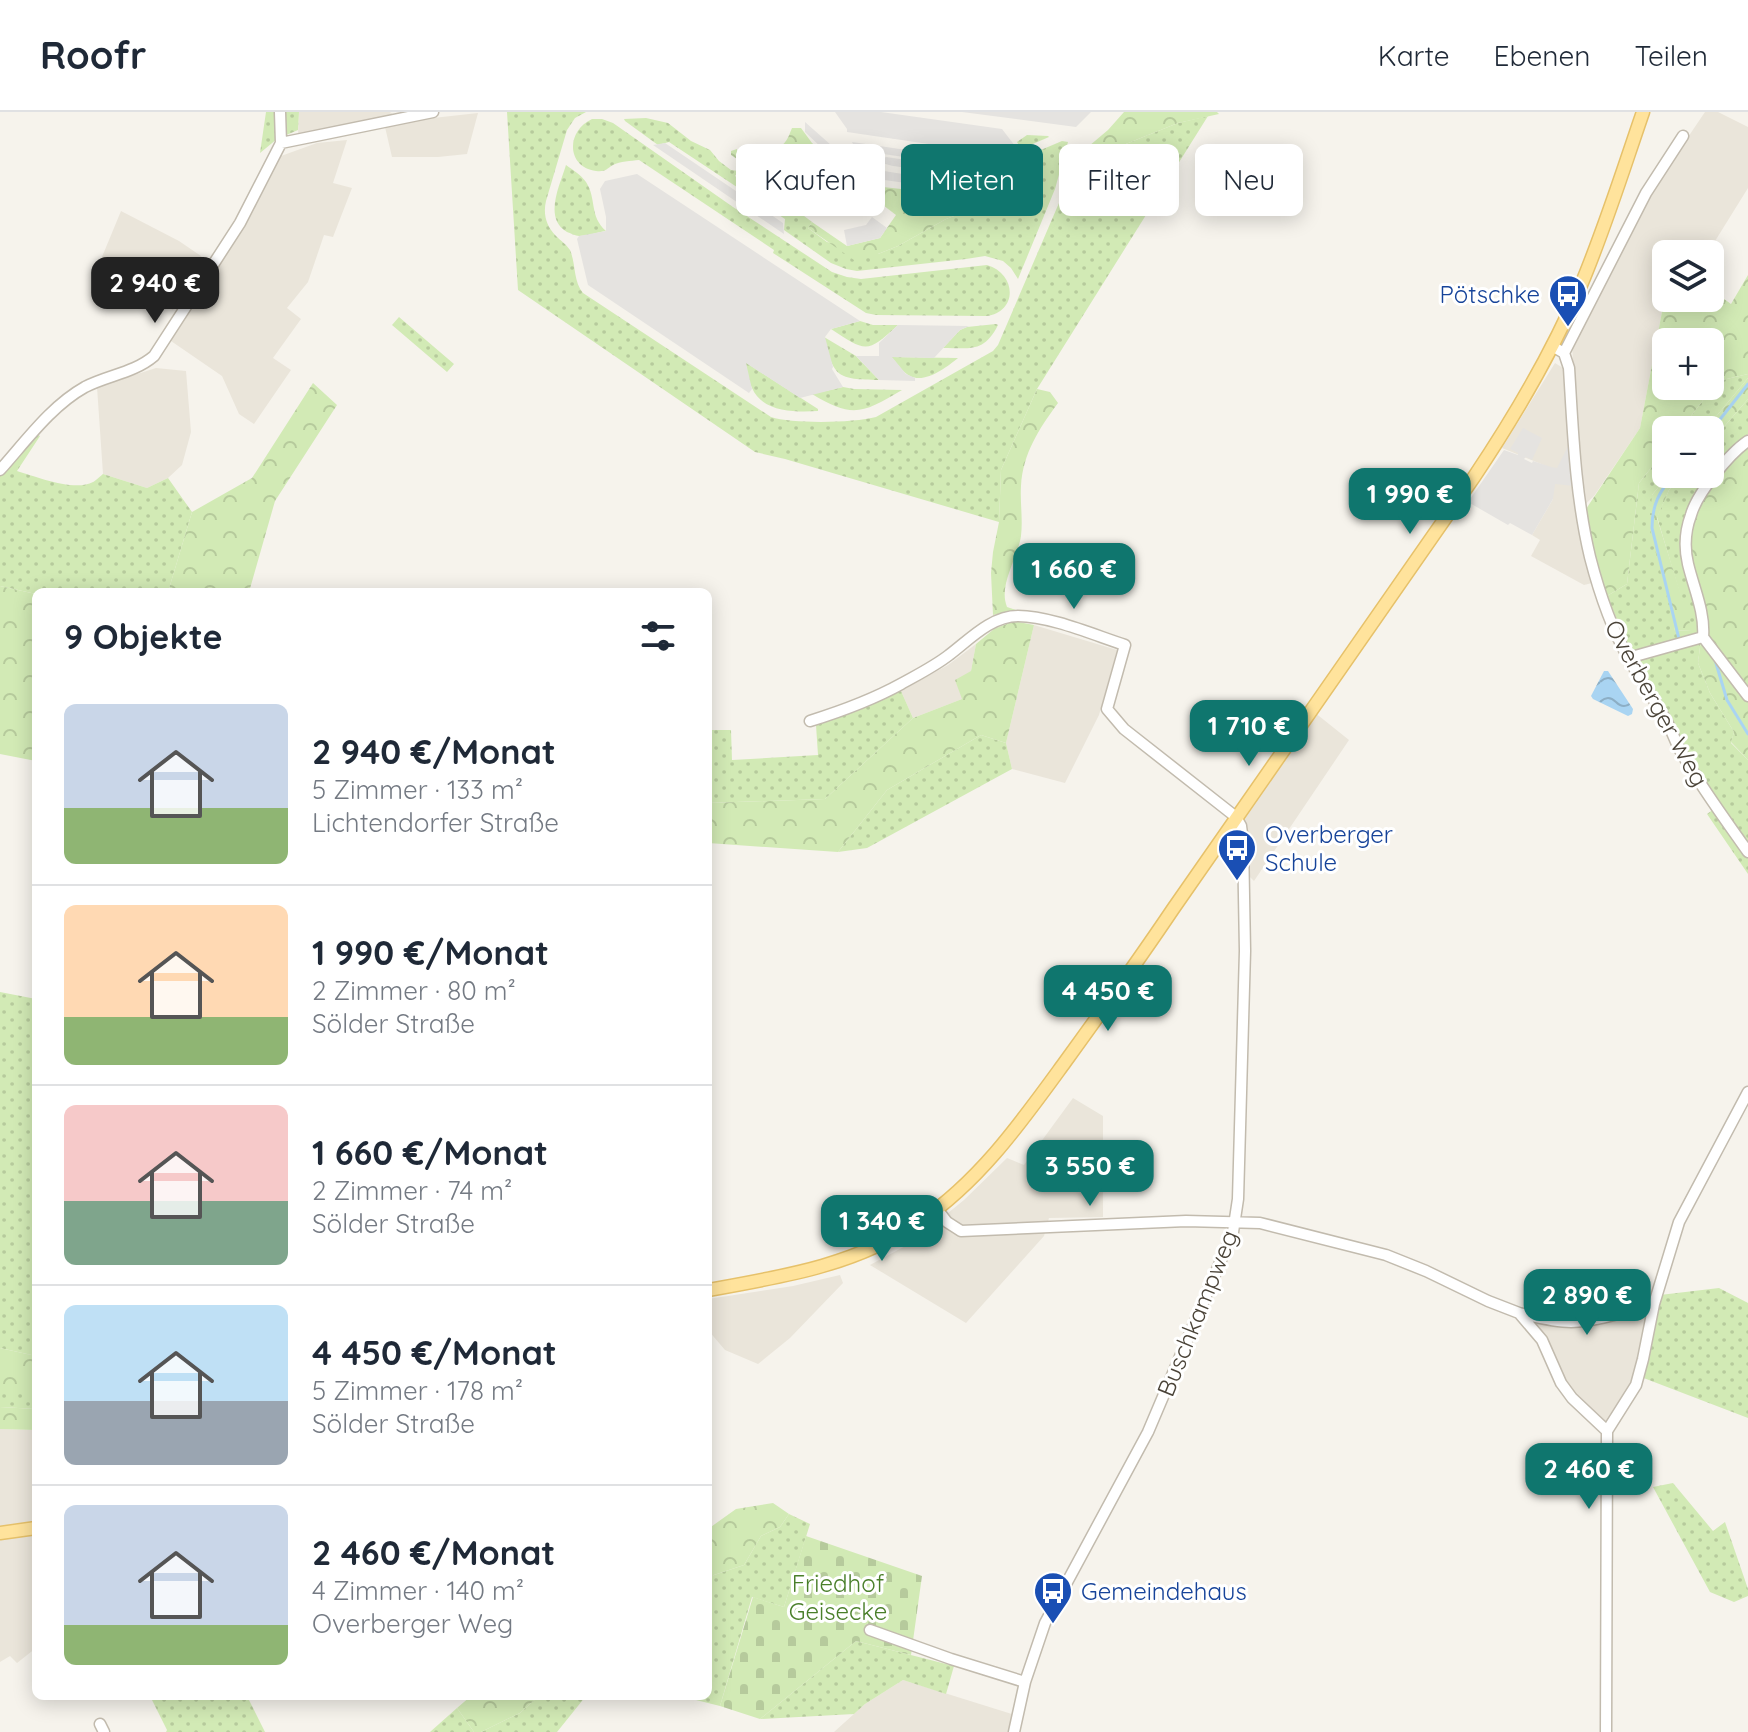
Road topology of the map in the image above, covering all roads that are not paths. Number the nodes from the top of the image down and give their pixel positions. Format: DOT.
graph roads {
  1 [pos="280,112"];
  2 [pos="433,112"];
  3 [pos="1643,112"];
  4 [pos="1683,136"];
  5 [pos="281,143"];
  6 [pos="1558,350"];
  7 [pos="1748,441"];
  8 [pos="0,470"];
  9 [pos="1703,637"];
  10 [pos="1628,658"];
  11 [pos="1748,696"];
  12 [pos="810,721"];
  13 [pos="1236,817"];
  14 [pos="1748,852"];
  15 [pos="1748,1092"];
  16 [pos="937,1209"];
  17 [pos="1235,1223"];
  18 [pos="712,1289"];
  19 [pos="1654,1304"];
  20 [pos="1519,1313"];
  21 [pos="1607,1431"];
  22 [pos="32,1529"];
  23 [pos="0,1533"];
  24 [pos="870,1630"];
  25 [pos="1025,1682"];
  26 [pos="1014,1732"];
  27 [pos="1606,1732"];
  1 -- 5 [label="street"];
  2 -- 5 [label="street"];
  3 -- 6 [label="main road"];
  4 -- 6 [label="street"];
  5 -- 8 [label="street"];
  6 -- 10 [label="street, Overberger Weg"];
  6 -- 13 [label="main road"];
  7 -- 9 [label="street"];
  9 -- 10 [label="street"];
  9 -- 11 [label="street"];
  10 -- 14 [label="street, Overberger Weg"];
  12 -- 13 [label="street"];
  13 -- 16 [label="main road"];
  13 -- 17 [label="street, Buschkampweg"];
  15 -- 19 [label="street"];
  16 -- 17 [label="street"];
  16 -- 18 [label="main road"];
  17 -- 20 [label="street"];
  17 -- 25 [label="street, Buschkampweg"];
  19 -- 20 [label="street"];
  19 -- 21 [label="street"];
  20 -- 21 [label="street"];
  21 -- 27 [label="street"];
  22 -- 23 [label="main road"];
  24 -- 25 [label="street"];
  25 -- 26 [label="street, Buschkampweg"];
}
